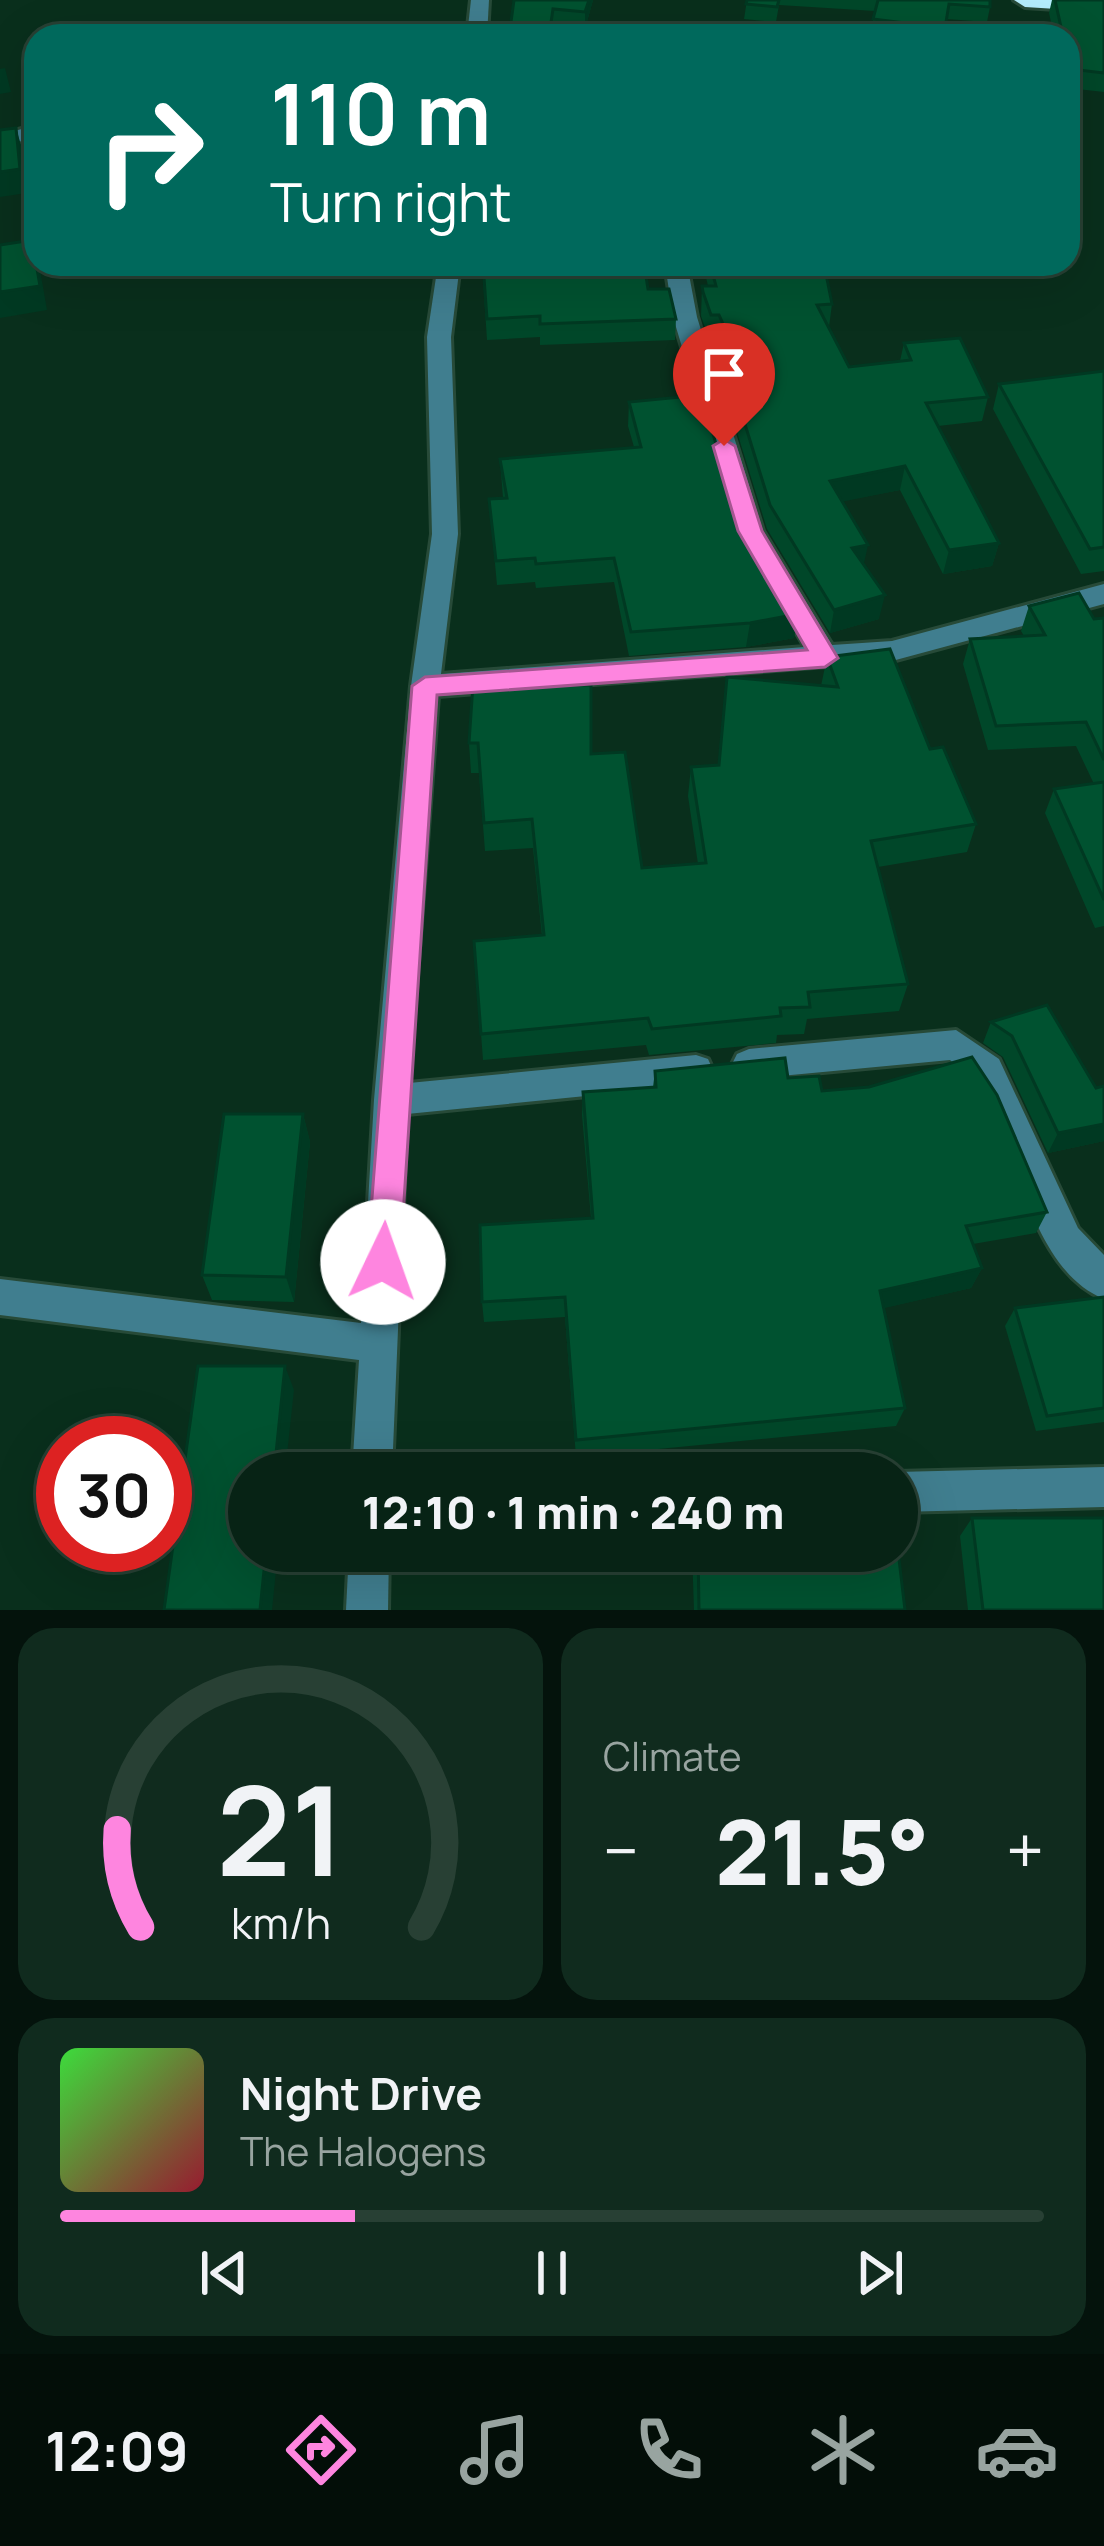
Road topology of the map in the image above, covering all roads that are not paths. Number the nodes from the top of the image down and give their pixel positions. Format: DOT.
graph roads {
  1 [pos="1025,0"];
  2 [pos="1104,5"];
  3 [pos="447,276"];
  4 [pos="678,276"];
  5 [pos="1104,594"];
  6 [pos="825,658"];
  7 [pos="425,686"];
  8 [pos="392,1100"];
  9 [pos="1104,1281"];
  10 [pos="0,1298"];
  11 [pos="379,1343"];
  12 [pos="373,1452"];
  13 [pos="1104,1487"];
  14 [pos="918,1491"];
  15 [pos="368,1572"];
  16 [pos="367,1610"];
  1 -- 2 [label="highway"];
  3 -- 7 [label="street"];
  4 -- 6 [label="street"];
  5 -- 6 [label="street"];
  6 -- 7 [label="street"];
  7 -- 8 [label="street"];
  8 -- 9 [label="street"];
  8 -- 11 [label="street"];
  10 -- 11 [label="street"];
  11 -- 12 [label="street"];
  13 -- 14 [label="street"];
  15 -- 16 [label="street"];
}
